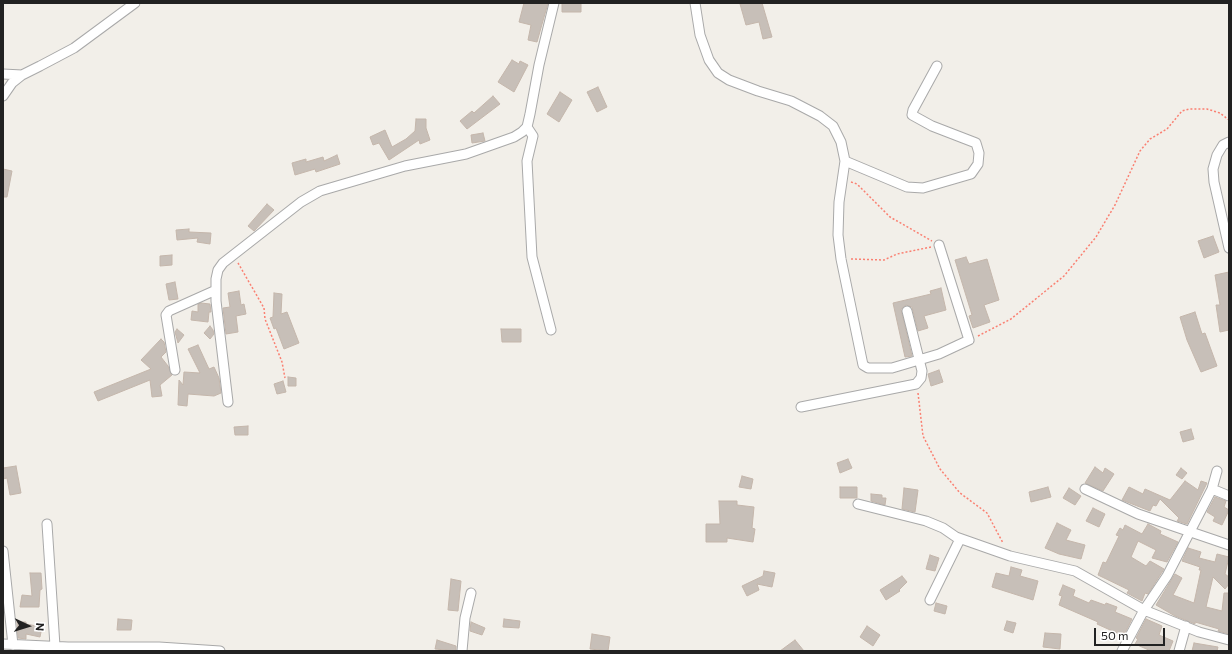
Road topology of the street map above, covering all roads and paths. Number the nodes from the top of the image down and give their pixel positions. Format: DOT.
graph roads {
  1 [pos="135,3"];
  2 [pos="554,3"];
  3 [pos="695,3"];
  4 [pos="937,66"];
  5 [pos="3,74"];
  6 [pos="22,75"];
  7 [pos="3,96"];
  8 [pos="1229,120"];
  9 [pos="527,127"];
  10 [pos="1229,142"];
  11 [pos="844,161"];
  12 [pos="842,179"];
  13 [pos="939,245"];
  14 [pos="1229,248"];
  15 [pos="232,255"];
  16 [pos="841,259"];
  17 [pos="216,290"];
  18 [pos="907,311"];
  19 [pos="552,330"];
  20 [pos="969,340"];
  21 [pos="918,360"];
  22 [pos="175,370"];
  23 [pos="285,378"];
  24 [pos="916,384"];
  25 [pos="228,402"];
  26 [pos="801,407"];
  27 [pos="1217,471"];
  28 [pos="1085,489"];
  29 [pos="1212,489"];
  30 [pos="1229,496"];
  31 [pos="858,504"];
  32 [pos="47,524"];
  33 [pos="1189,532"];
  34 [pos="960,539"];
  35 [pos="1229,545"];
  36 [pos="3,551"];
  37 [pos="1010,556"];
  38 [pos="471,593"];
  39 [pos="930,600"];
  40 [pos="1144,610"];
  41 [pos="1186,626"];
  42 [pos="1229,640"];
  43 [pos="3,644"];
  44 [pos="13,645"];
  45 [pos="55,646"];
  46 [pos="220,651"];
  47 [pos="462,651"];
  48 [pos="1122,651"];
  49 [pos="1179,651"];
  1 -- 6 [label="street"];
  2 -- 9 [label="street"];
  3 -- 11 [label="street"];
  4 -- 11 [label="street"];
  5 -- 6 [label="street"];
  6 -- 7 [label="street"];
  8 -- 20 [label="path"];
  9 -- 15 [label="street"];
  9 -- 19 [label="street"];
  10 -- 14 [label="street"];
  11 -- 12 [label="street"];
  12 -- 13 [label="path"];
  12 -- 16 [label="street"];
  13 -- 16 [label="path"];
  13 -- 20 [label="street"];
  15 -- 17 [label="street"];
  15 -- 23 [label="path"];
  16 -- 21 [label="street"];
  17 -- 22 [label="street"];
  17 -- 25 [label="street"];
  18 -- 21 [label="street"];
  20 -- 21 [label="street"];
  21 -- 24 [label="street"];
  24 -- 26 [label="street"];
  24 -- 37 [label="path"];
  27 -- 29 [label="street"];
  28 -- 33 [label="street"];
  29 -- 30 [label="street"];
  29 -- 33 [label="street"];
  31 -- 34 [label="street"];
  32 -- 45 [label="street"];
  33 -- 35 [label="street"];
  33 -- 40 [label="street"];
  34 -- 37 [label="street"];
  34 -- 39 [label="street"];
  36 -- 44 [label="street"];
  37 -- 40 [label="street"];
  38 -- 47 [label="street"];
  40 -- 41 [label="street"];
  40 -- 48 [label="street"];
  41 -- 42 [label="street"];
  41 -- 49 [label="street"];
  43 -- 44 [label="street"];
  44 -- 45 [label="street"];
  45 -- 46 [label="street"];
}
